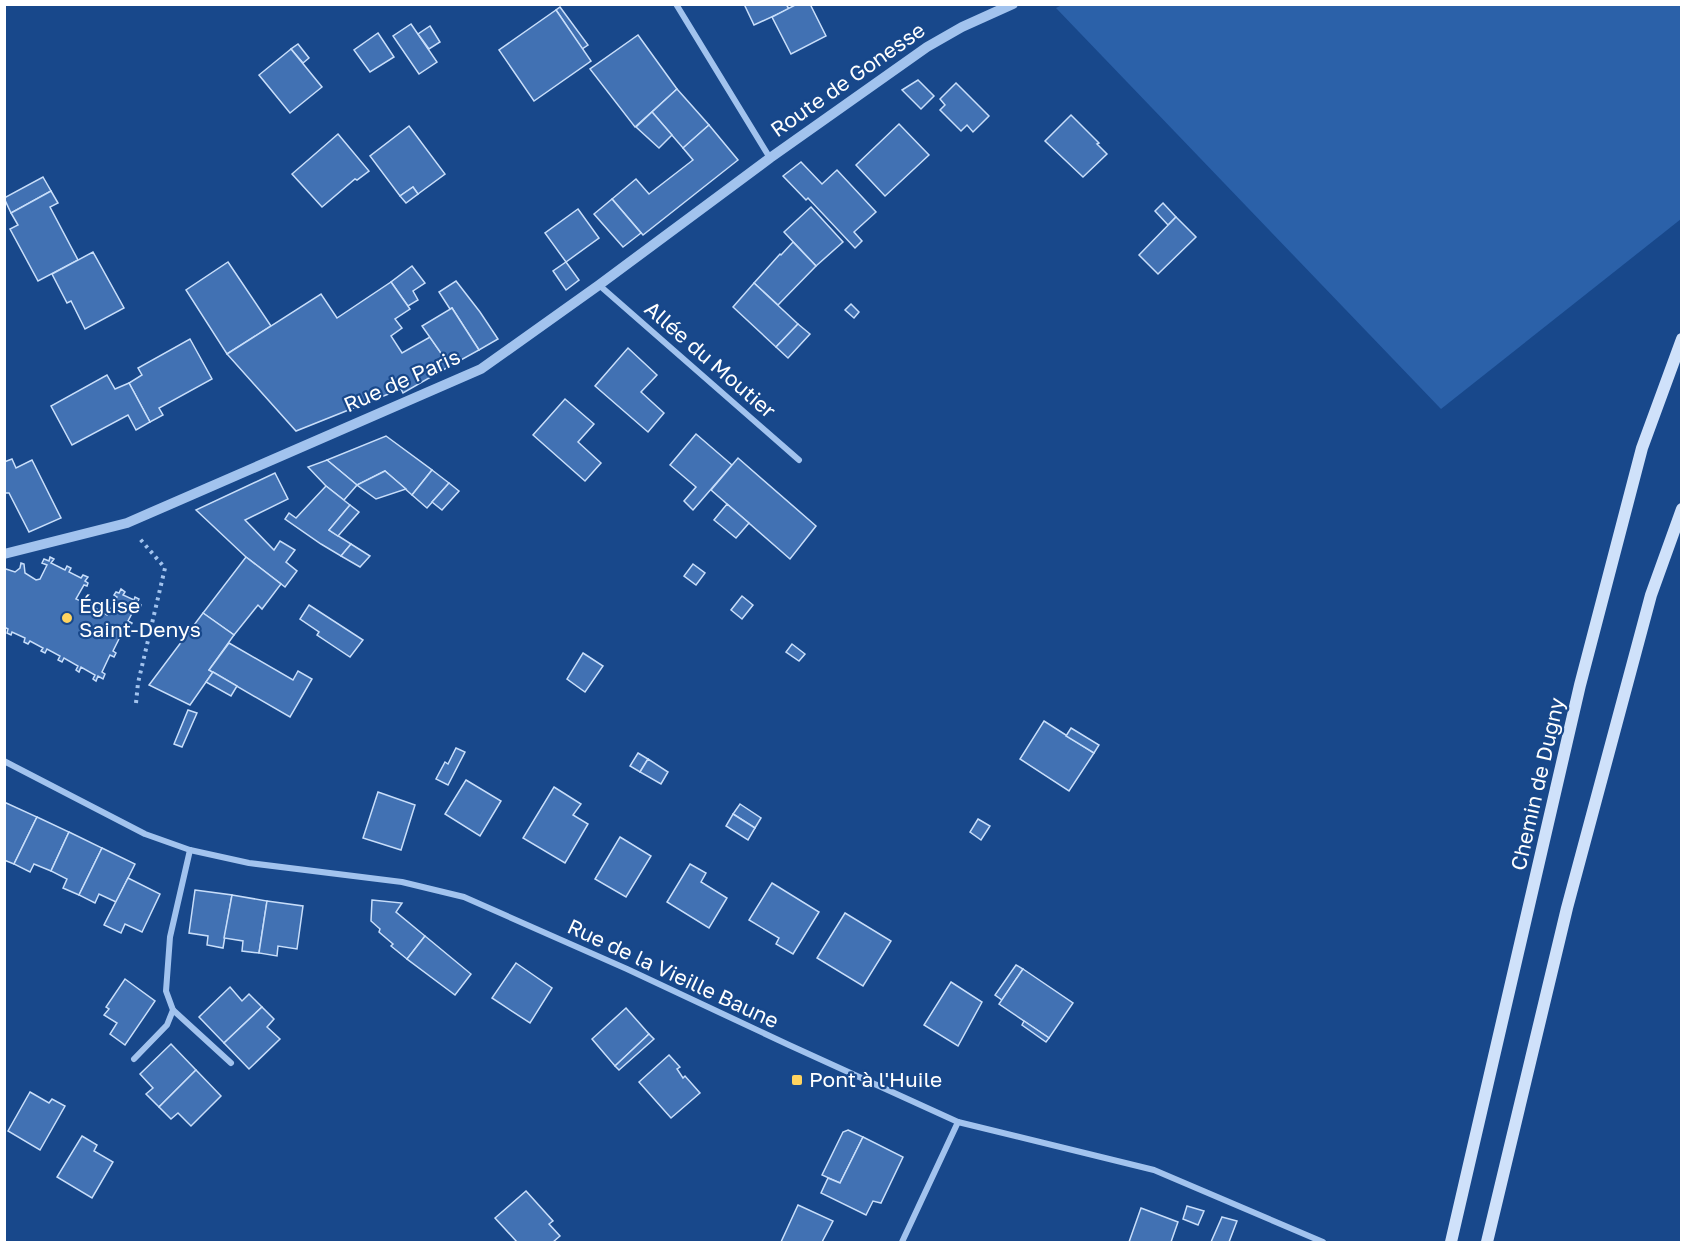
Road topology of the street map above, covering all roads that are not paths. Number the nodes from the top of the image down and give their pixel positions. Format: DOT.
graph roads {
  1 [pos="676,4"];
  2 [pos="1013,4"];
  3 [pos="770,158"];
  4 [pos="599,285"];
  5 [pos="1682,339"];
  6 [pos="799,460"];
  7 [pos="1682,509"];
  8 [pos="4,554"];
  9 [pos="4,761"];
  10 [pos="189,850"];
  11 [pos="173,1011"];
  12 [pos="134,1059"];
  13 [pos="231,1063"];
  14 [pos="958,1122"];
  15 [pos="902,1242"];
  16 [pos="1323,1242"];
  17 [pos="1452,1242"];
  18 [pos="1487,1242"];
  1 -- 3 [label="street"];
  2 -- 3 [label="street, Route de Gonesse"];
  3 -- 4 [label="street, Rue de Paris"];
  4 -- 6 [label="street, Allée du Moutier"];
  4 -- 8 [label="street, Rue de Paris"];
  5 -- 17 [label="main road, Chemin de Dugny"];
  7 -- 18 [label="main road"];
  9 -- 10 [label="street, Rue de la Vieille Baune"];
  10 -- 11 [label="street"];
  10 -- 14 [label="street, Rue de la Vieille Baune"];
  11 -- 12 [label="street"];
  11 -- 13 [label="street"];
  14 -- 15 [label="street"];
  14 -- 16 [label="street, Rue de la Vieille Baune"];
}
